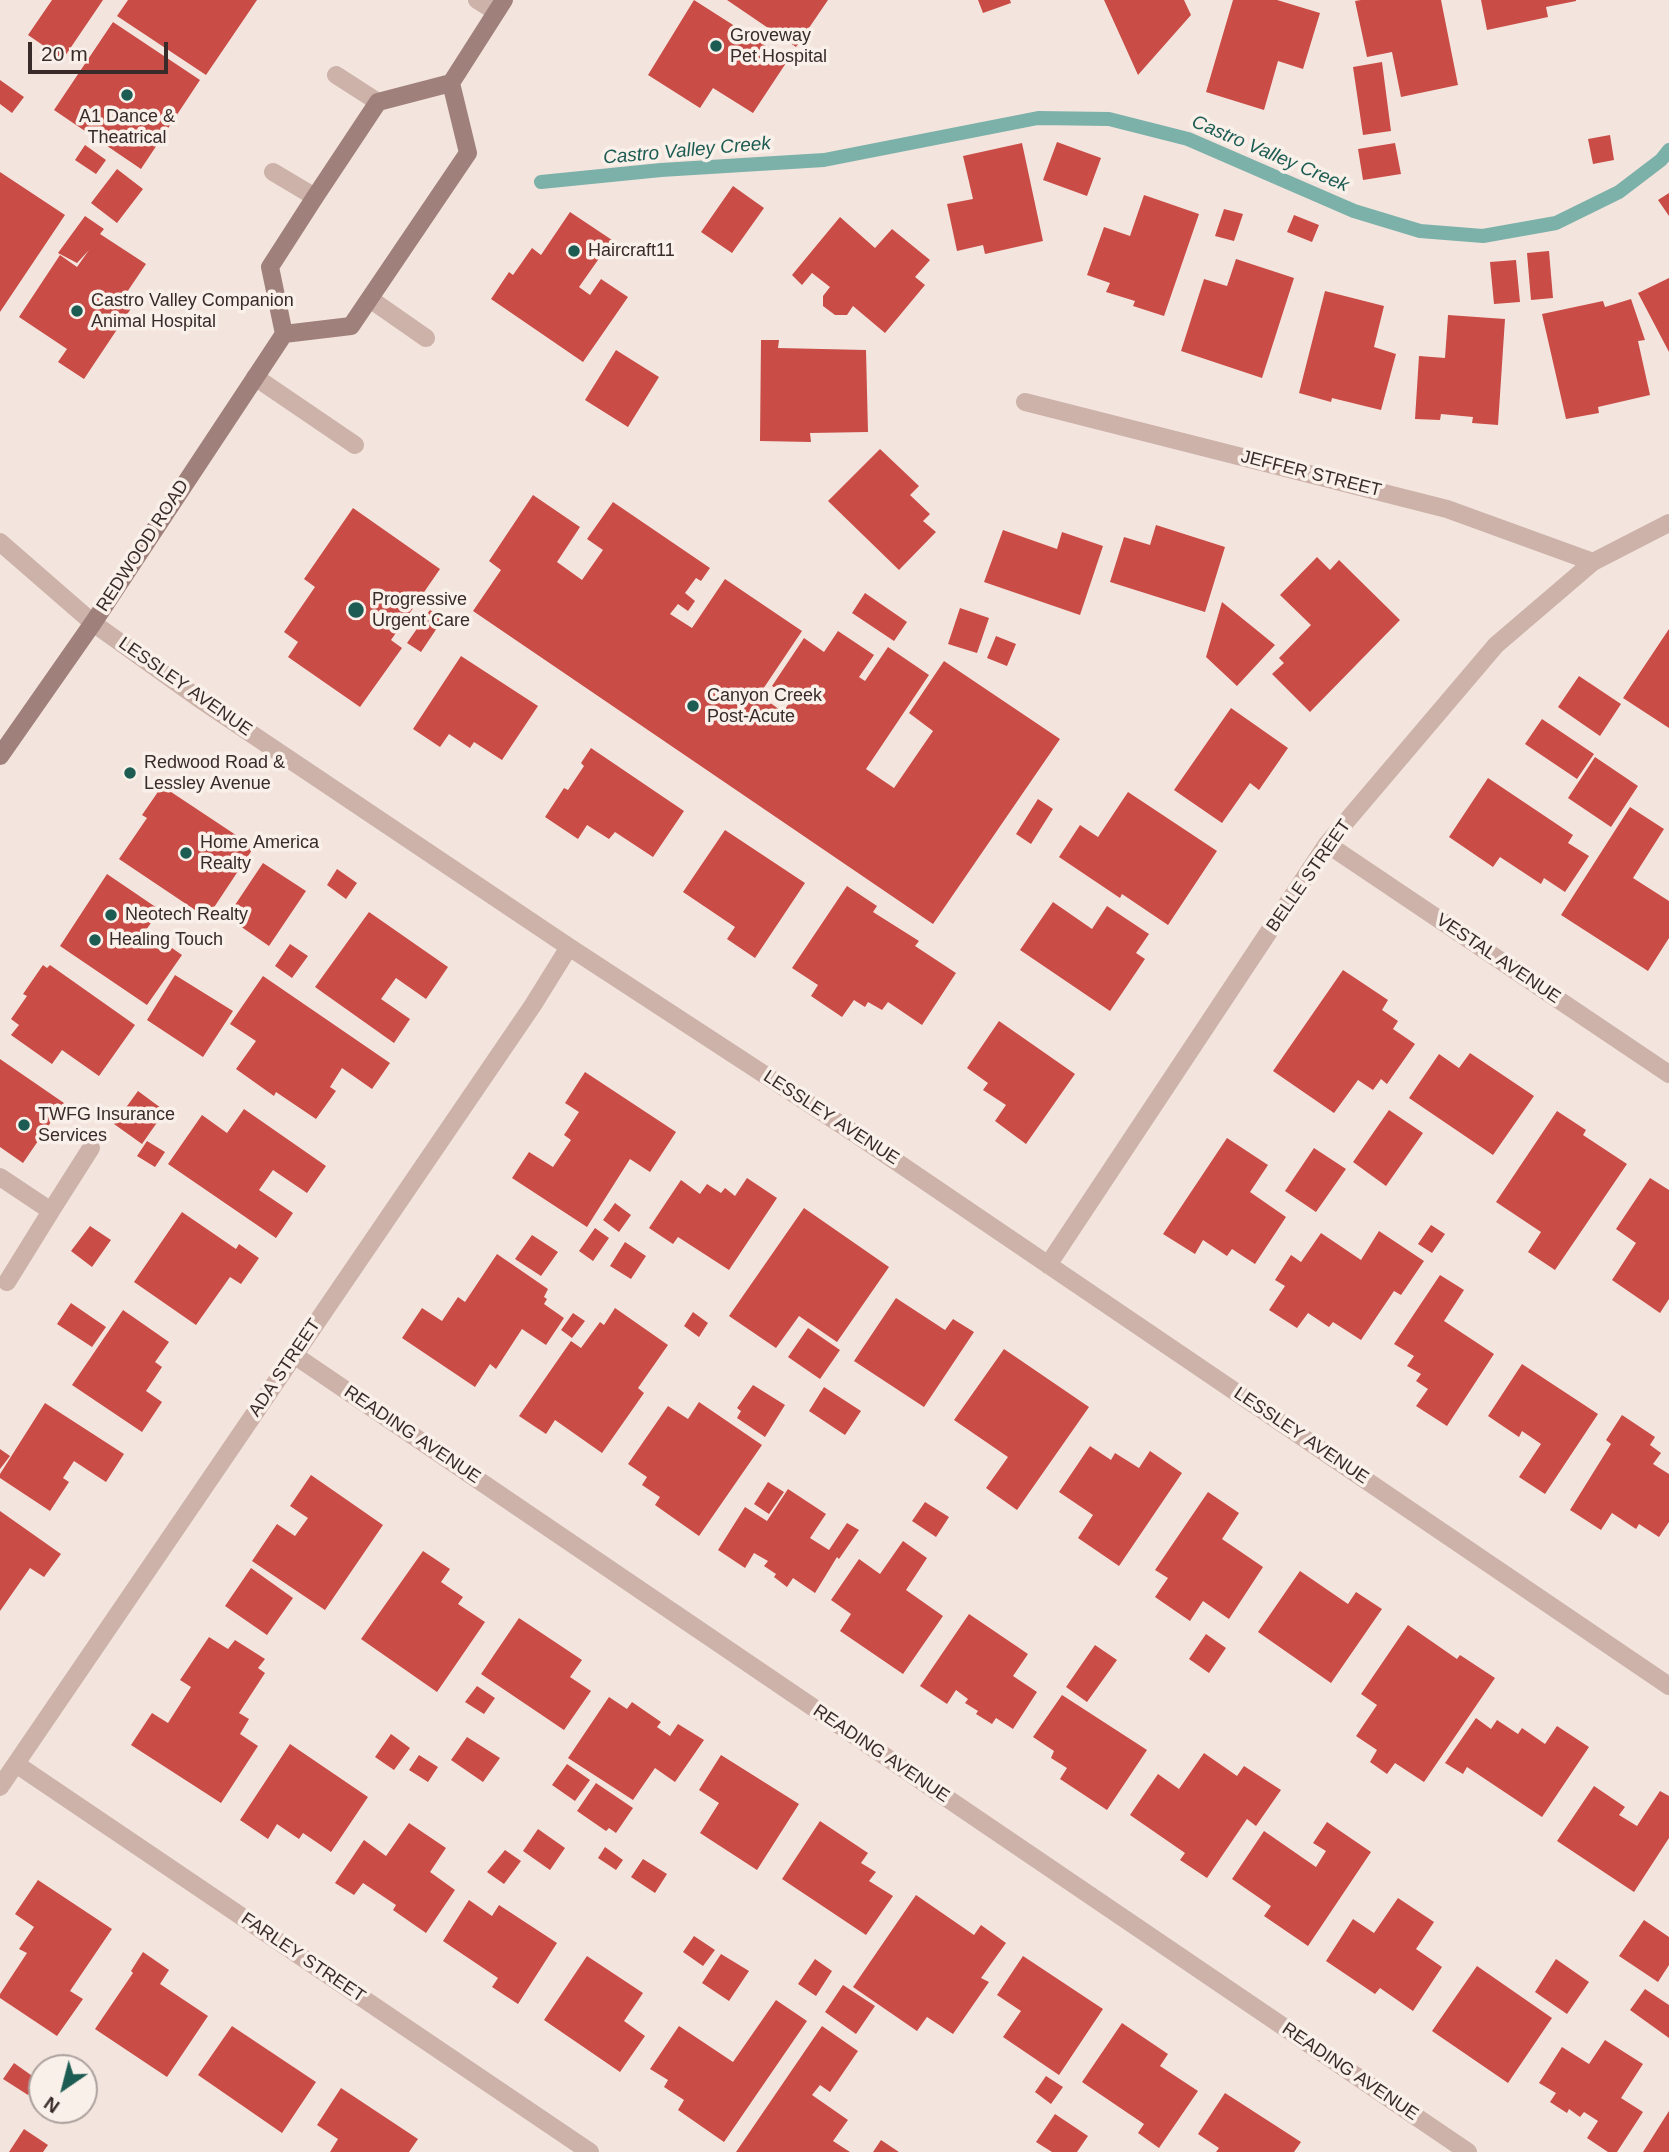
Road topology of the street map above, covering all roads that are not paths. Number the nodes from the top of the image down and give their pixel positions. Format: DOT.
graph roads {
  1 [pos="477,0"];
  2 [pos="500,6"];
  3 [pos="336,75"];
  4 [pos="451,83"];
  5 [pos="378,102"];
  6 [pos="273,172"];
  7 [pos="315,197"];
  8 [pos="370,299"];
  9 [pos="284,334"];
  10 [pos="426,338"];
  11 [pos="255,377"];
  12 [pos="1025,402"];
  13 [pos="355,445"];
  14 [pos="1669,523"];
  15 [pos="0,542"];
  16 [pos="1594,562"];
  17 [pos="93,623"];
  18 [pos="0,756"];
  19 [pos="1327,844"];
  20 [pos="569,947"];
  21 [pos="1669,1074"];
  22 [pos="91,1148"];
  23 [pos="0,1177"];
  24 [pos="51,1211"];
  25 [pos="1048,1265"];
  26 [pos="7,1282"];
  27 [pos="294,1355"];
  28 [pos="1669,1686"];
  29 [pos="16,1764"];
  30 [pos="0,1787"];
  31 [pos="590,2152"];
  32 [pos="1468,2152"];
  1 -- 2 [label="street"];
  2 -- 4 [label="main road"];
  3 -- 5 [label="street"];
  4 -- 5 [label="main road"];
  4 -- 8 [label="main road"];
  5 -- 7 [label="main road"];
  6 -- 7 [label="street"];
  7 -- 9 [label="main road"];
  8 -- 9 [label="main road"];
  8 -- 10 [label="street"];
  9 -- 11 [label="main road, REDWOOD ROAD"];
  11 -- 13 [label="street"];
  11 -- 17 [label="main road, REDWOOD ROAD"];
  12 -- 16 [label="street, JEFFER STREET"];
  14 -- 16 [label="street, BELLE STREET"];
  15 -- 17 [label="street, LESSLEY AVENUE"];
  16 -- 19 [label="street, BELLE STREET"];
  17 -- 18 [label="main road, REDWOOD ROAD"];
  17 -- 20 [label="street, LESSLEY AVENUE"];
  19 -- 21 [label="street, VESTAL AVENUE"];
  19 -- 25 [label="street, BELLE STREET"];
  20 -- 25 [label="street, LESSLEY AVENUE"];
  20 -- 27 [label="street, ADA STREET"];
  22 -- 24 [label="street"];
  23 -- 24 [label="street"];
  24 -- 26 [label="street"];
  25 -- 28 [label="street, LESSLEY AVENUE"];
  27 -- 29 [label="street, ADA STREET"];
  27 -- 32 [label="street, READING AVENUE"];
  29 -- 30 [label="street, ADA STREET"];
  29 -- 31 [label="street, FARLEY STREET"];
}
